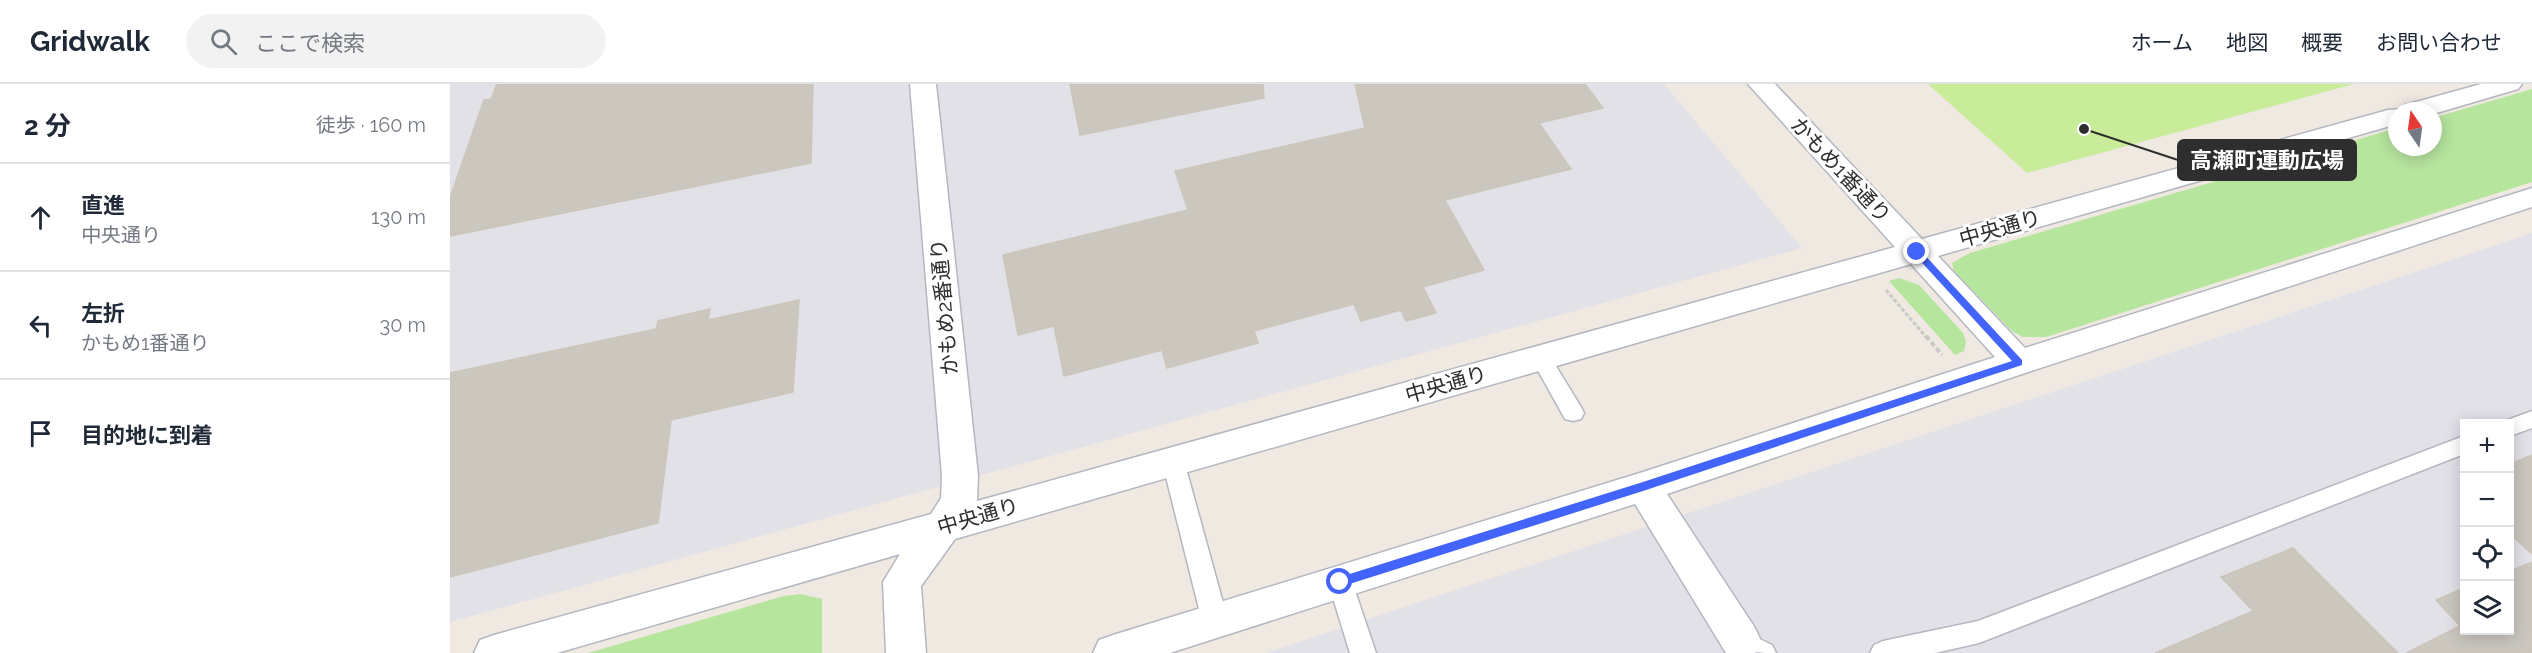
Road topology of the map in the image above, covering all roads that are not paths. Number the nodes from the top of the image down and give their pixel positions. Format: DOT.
graph roads {
  1 [pos="923,84"];
  2 [pos="1761,84"];
  3 [pos="2509,84"];
  4 [pos="2442,103"];
  5 [pos="2388,119"];
  6 [pos="2532,197"];
  7 [pos="1917,252"];
  8 [pos="1541,358"];
  9 [pos="2019,362"];
  10 [pos="1573,413"];
  11 [pos="2532,419"];
  12 [pos="2514,426"];
  13 [pos="2460,447"];
  14 [pos="1173,461"];
  15 [pos="1643,487"];
  16 [pos="944,525"];
  17 [pos="1340,582"];
  18 [pos="1215,621"];
  19 [pos="1752,647"];
  20 [pos="494,653"];
  21 [pos="906,653"];
  22 [pos="1113,653"];
  23 [pos="1363,653"];
  24 [pos="1883,653"];
  1 -- 16 [label="street, かもめ2番通り"];
  2 -- 7 [label="street, かもめ1番通り"];
  3 -- 4 [label="street"];
  5 -- 7 [label="street, 中央通り"];
  6 -- 9 [label="street"];
  7 -- 8 [label="street, 中央通り"];
  7 -- 9 [label="street, かもめ1番通り"];
  8 -- 10 [label="lane"];
  8 -- 14 [label="street, 中央通り"];
  9 -- 15 [label="street"];
  11 -- 12 [label="lane"];
  13 -- 24 [label="lane"];
  14 -- 16 [label="street, 中央通り"];
  14 -- 18 [label="lane"];
  15 -- 17 [label="street"];
  15 -- 19 [label="street"];
  16 -- 20 [label="street, 中央通り"];
  16 -- 21 [label="street, かもめ2番通り"];
  17 -- 18 [label="street"];
  17 -- 23 [label="lane"];
  18 -- 22 [label="street"];
}
